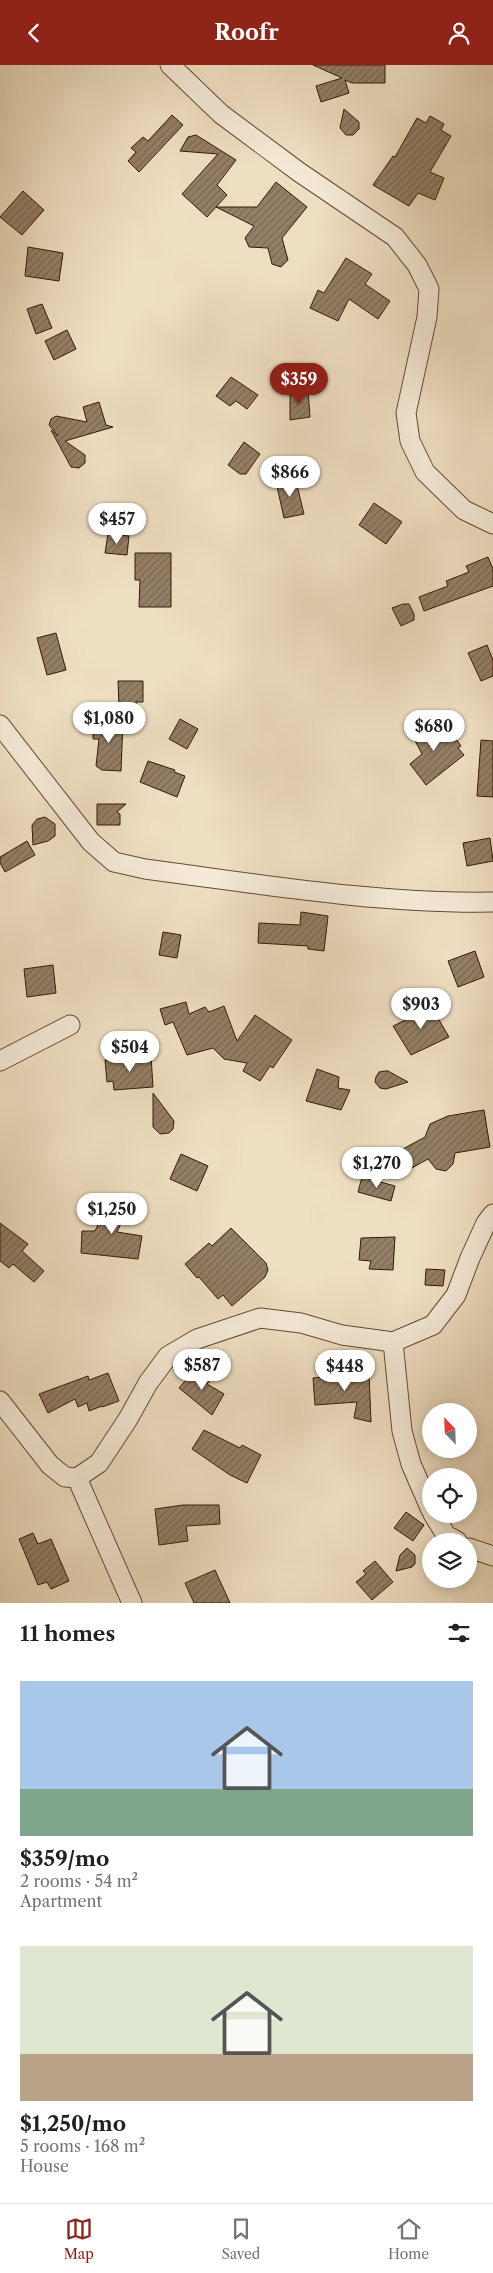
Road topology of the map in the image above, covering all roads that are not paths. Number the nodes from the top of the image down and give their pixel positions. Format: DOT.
graph roads {
  1 [pos="170,65"];
  2 [pos="493,524"];
  3 [pos="0,725"];
  4 [pos="493,902"];
  5 [pos="70,1025"];
  6 [pos="0,1061"];
  7 [pos="493,1213"];
  8 [pos="393,1342"];
  9 [pos="0,1401"];
  10 [pos="77,1478"];
  11 [pos="422,1489"];
  12 [pos="477,1551"];
  13 [pos="493,1556"];
  14 [pos="132,1603"];
  1 -- 2 [label="street"];
  3 -- 4 [label="street"];
  5 -- 6 [label="street"];
  7 -- 8 [label="street"];
  8 -- 10 [label="street"];
  8 -- 11 [label="street"];
  9 -- 10 [label="street"];
  10 -- 14 [label="street"];
  12 -- 13 [label="street"];
}
